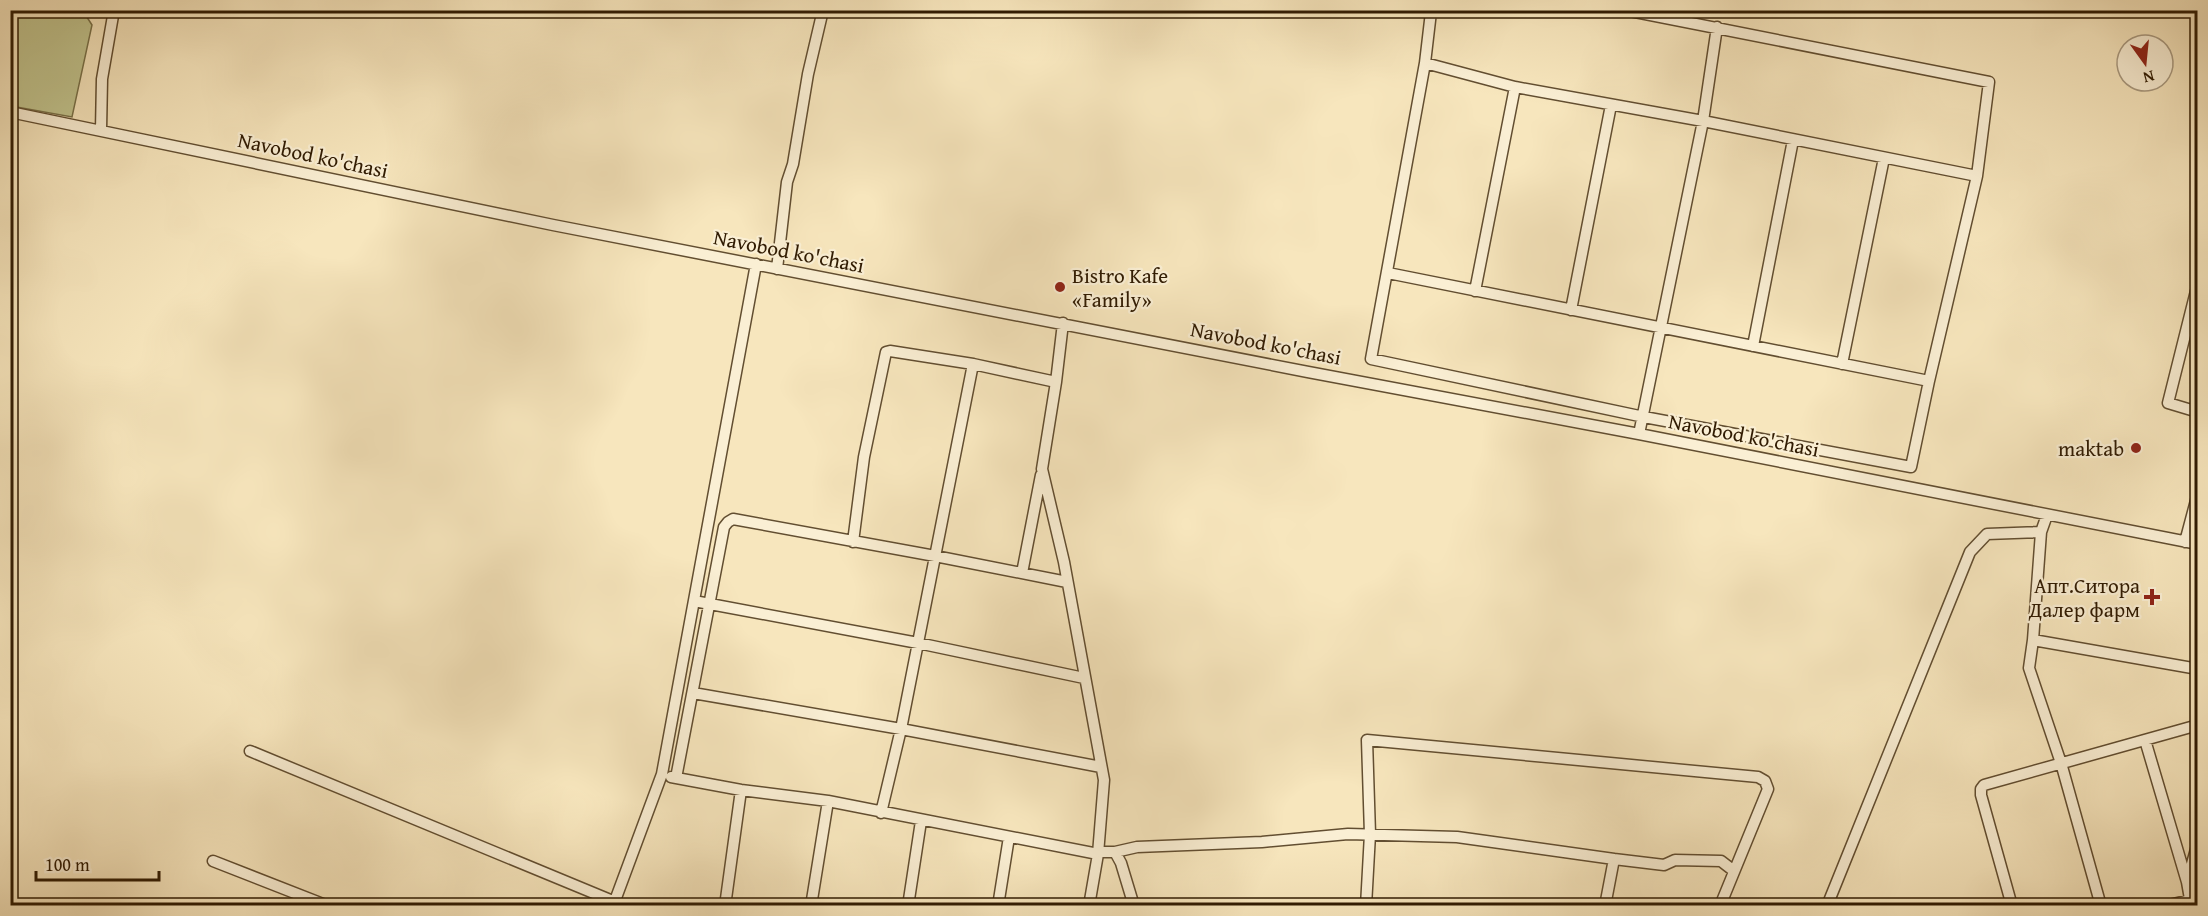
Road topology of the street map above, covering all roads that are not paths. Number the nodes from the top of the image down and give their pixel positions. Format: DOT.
graph roads {
  1 [pos="114,10"];
  2 [pos="823,10"];
  3 [pos="1452,10"];
  4 [pos="1625,10"];
  5 [pos="1716,27"];
  6 [pos="1425,63"];
  7 [pos="1515,87"];
  8 [pos="1611,105"];
  9 [pos="10,112"];
  10 [pos="1703,121"];
  11 [pos="101,130"];
  12 [pos="1793,140"];
  13 [pos="1884,158"];
  14 [pos="1977,176"];
  15 [pos="756,264"];
  16 [pos="777,269"];
  17 [pos="1388,273"];
  18 [pos="2198,283"];
  19 [pos="1475,291"];
  20 [pos="1571,310"];
  21 [pos="1063,323"];
  22 [pos="1661,328"];
  23 [pos="1753,346"];
  24 [pos="973,364"];
  25 [pos="1842,364"];
  26 [pos="1929,381"];
  27 [pos="1056,382"];
  28 [pos="2198,412"];
  29 [pos="1644,417"];
  30 [pos="1639,434"];
  31 [pos="1042,469"];
  32 [pos="2198,493"];
  33 [pos="2047,515"];
  34 [pos="2041,531"];
  35 [pos="853,542"];
  36 [pos="2185,542"];
  37 [pos="2198,544"];
  38 [pos="935,556"];
  39 [pos="1022,573"];
  40 [pos="1066,582"];
  41 [pos="694,601"];
  42 [pos="710,606"];
  43 [pos="2033,640"];
  44 [pos="918,643"];
  45 [pos="2198,669"];
  46 [pos="1084,678"];
  47 [pos="693,693"];
  48 [pos="2198,725"];
  49 [pos="900,729"];
  50 [pos="2145,740"];
  51 [pos="250,751"];
  52 [pos="2061,763"];
  53 [pos="1101,767"];
  54 [pos="662,774"];
  55 [pos="676,778"];
  56 [pos="741,789"];
  57 [pos="828,801"];
  58 [pos="881,813"];
  59 [pos="921,821"];
  60 [pos="1370,834"];
  61 [pos="1009,837"];
  62 [pos="2198,843"];
  63 [pos="1115,852"];
  64 [pos="1098,853"];
  65 [pos="1614,859"];
  66 [pos="213,861"];
  67 [pos="1734,871"];
  68 [pos="2187,882"];
  69 [pos="2194,898"];
  70 [pos="617,904"];
  71 [pos="328,906"];
  72 [pos="725,906"];
  73 [pos="811,906"];
  74 [pos="908,906"];
  75 [pos="998,906"];
  76 [pos="1089,906"];
  77 [pos="1134,906"];
  78 [pos="1366,906"];
  79 [pos="1605,906"];
  80 [pos="1720,906"];
  81 [pos="1827,906"];
  82 [pos="2012,906"];
  83 [pos="2101,906"];
  84 [pos="2165,906"];
  1 -- 11 [label="street"];
  2 -- 16 [label="street"];
  3 -- 6 [label="street"];
  4 -- 5 [label="street"];
  5 -- 10 [label="street"];
  5 -- 14 [label="street"];
  6 -- 7 [label="street"];
  6 -- 17 [label="street"];
  7 -- 8 [label="street"];
  7 -- 19 [label="street"];
  8 -- 10 [label="street"];
  8 -- 20 [label="street"];
  9 -- 11 [label="street, Navobod ko'chasi"];
  10 -- 12 [label="street"];
  10 -- 22 [label="street"];
  11 -- 15 [label="street, Navobod ko'chasi"];
  12 -- 13 [label="street"];
  12 -- 23 [label="street"];
  13 -- 14 [label="street"];
  13 -- 25 [label="street"];
  14 -- 26 [label="street"];
  15 -- 16 [label="street, Navobod ko'chasi"];
  15 -- 41 [label="street"];
  16 -- 21 [label="street, Navobod ko'chasi"];
  17 -- 19 [label="street"];
  17 -- 29 [label="street"];
  18 -- 28 [label="street"];
  19 -- 20 [label="street"];
  20 -- 22 [label="street"];
  21 -- 27 [label="street"];
  21 -- 30 [label="street, Navobod ko'chasi"];
  22 -- 23 [label="street"];
  22 -- 29 [label="street"];
  23 -- 25 [label="street"];
  24 -- 27 [label="street"];
  24 -- 35 [label="street"];
  24 -- 38 [label="street"];
  25 -- 26 [label="street"];
  26 -- 29 [label="street"];
  27 -- 31 [label="street"];
  29 -- 30 [label="street"];
  30 -- 33 [label="street, Navobod ko'chasi"];
  31 -- 39 [label="street"];
  31 -- 40 [label="street"];
  32 -- 36 [label="street"];
  33 -- 34 [label="street"];
  33 -- 36 [label="street, Navobod ko'chasi"];
  34 -- 43 [label="street"];
  34 -- 81 [label="street"];
  35 -- 38 [label="street"];
  35 -- 42 [label="street"];
  36 -- 37 [label="street, Navobod ko'chasi"];
  38 -- 39 [label="street"];
  38 -- 44 [label="street"];
  39 -- 40 [label="street"];
  40 -- 46 [label="street"];
  41 -- 42 [label="street"];
  41 -- 54 [label="street"];
  42 -- 44 [label="street"];
  42 -- 47 [label="street"];
  43 -- 45 [label="street"];
  43 -- 52 [label="street"];
  44 -- 46 [label="street"];
  44 -- 49 [label="street"];
  46 -- 53 [label="street"];
  47 -- 49 [label="street"];
  47 -- 55 [label="street"];
  48 -- 50 [label="street"];
  49 -- 53 [label="street"];
  49 -- 58 [label="street"];
  50 -- 52 [label="street"];
  50 -- 68 [label="street"];
  51 -- 70 [label="street"];
  52 -- 82 [label="street"];
  52 -- 83 [label="street"];
  53 -- 64 [label="street"];
  54 -- 55 [label="street"];
  54 -- 70 [label="street"];
  55 -- 56 [label="street"];
  56 -- 57 [label="street"];
  56 -- 72 [label="street"];
  57 -- 58 [label="street"];
  57 -- 73 [label="street"];
  58 -- 59 [label="street"];
  59 -- 61 [label="street"];
  59 -- 74 [label="street"];
  60 -- 63 [label="street"];
  60 -- 65 [label="street"];
  60 -- 67 [label="street"];
  60 -- 78 [label="street"];
  61 -- 64 [label="street"];
  61 -- 75 [label="street"];
  62 -- 68 [label="street"];
  63 -- 64 [label="street"];
  63 -- 77 [label="street"];
  64 -- 76 [label="street"];
  65 -- 67 [label="street"];
  65 -- 79 [label="street"];
  66 -- 71 [label="street"];
  67 -- 80 [label="street"];
  68 -- 69 [label="street"];
  69 -- 84 [label="street"];
}
